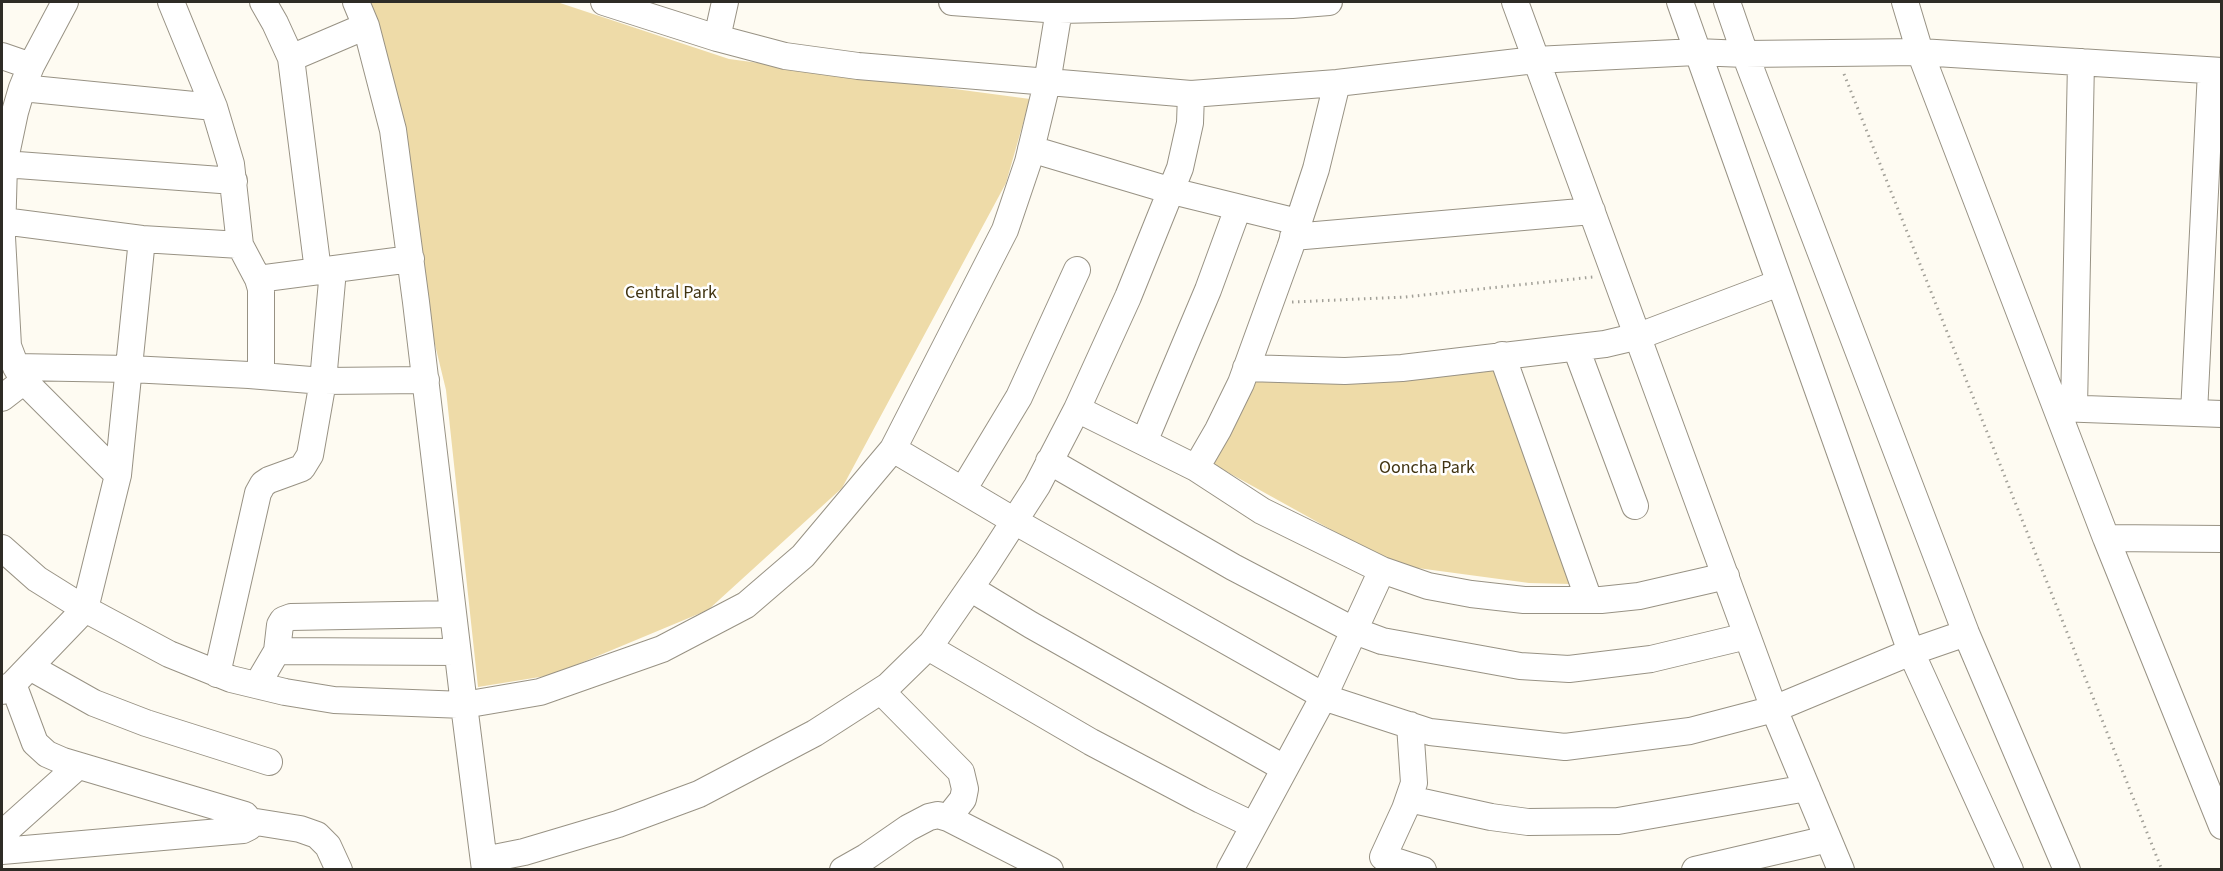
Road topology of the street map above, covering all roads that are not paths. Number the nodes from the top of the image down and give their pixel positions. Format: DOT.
graph roads {
  1 [pos="65,2"];
  2 [pos="171,2"];
  3 [pos="263,2"];
  4 [pos="356,2"];
  5 [pos="604,2"];
  6 [pos="725,2"];
  7 [pos="952,2"];
  8 [pos="1329,2"];
  9 [pos="1515,2"];
  10 [pos="1680,2"];
  11 [pos="1727,2"];
  12 [pos="1905,2"];
  13 [pos="1058,6"];
  14 [pos="366,26"];
  15 [pos="717,38"];
  16 [pos="1696,52"];
  17 [pos="1920,52"];
  18 [pos="1745,54"];
  19 [pos="2,56"];
  20 [pos="291,58"];
  21 [pos="1535,60"];
  22 [pos="2080,62"];
  23 [pos="2216,71"];
  24 [pos="27,77"];
  25 [pos="1337,82"];
  26 [pos="1047,83"];
  27 [pos="1191,94"];
  28 [pos="214,107"];
  29 [pos="1031,148"];
  30 [pos="4,164"];
  31 [pos="234,181"];
  32 [pos="1172,191"];
  33 [pos="1238,208"];
  34 [pos="1592,211"];
  35 [pos="1296,230"];
  36 [pos="2,232"];
  37 [pos="142,238"];
  38 [pos="240,245"];
  39 [pos="411,260"];
  40 [pos="1077,270"];
  41 [pos="326,271"];
  42 [pos="258,279"];
  43 [pos="1779,283"];
  44 [pos="1639,336"];
  45 [pos="1576,348"];
  46 [pos="1502,355"];
  47 [pos="1246,368"];
  48 [pos="130,369"];
  49 [pos="20,374"];
  50 [pos="261,376"];
  51 [pos="426,380"];
  52 [pos="323,381"];
  53 [pos="2,398"];
  54 [pos="2065,408"];
  55 [pos="1077,409"];
  56 [pos="2194,413"];
  57 [pos="2222,414"];
  58 [pos="1144,442"];
  59 [pos="893,449"];
  60 [pos="1049,461"];
  61 [pos="1196,468"];
  62 [pos="118,475"];
  63 [pos="963,490"];
  64 [pos="1635,506"];
  65 [pos="1015,521"];
  66 [pos="2106,538"];
  67 [pos="2222,539"];
  68 [pos="2,548"];
  69 [pos="1382,570"];
  70 [pos="1726,576"];
  71 [pos="970,588"];
  72 [pos="1589,600"];
  73 [pos="85,609"];
  74 [pos="453,614"];
  75 [pos="1355,631"];
  76 [pos="1966,633"];
  77 [pos="1747,636"];
  78 [pos="928,646"];
  79 [pos="277,651"];
  80 [pos="458,652"];
  81 [pos="1911,652"];
  82 [pos="217,674"];
  83 [pos="15,681"];
  84 [pos="258,685"];
  85 [pos="882,691"];
  86 [pos="1324,696"];
  87 [pos="464,705"];
  88 [pos="1774,708"];
  89 [pos="1410,725"];
  90 [pos="269,762"];
  91 [pos="78,766"];
  92 [pos="1284,768"];
  93 [pos="1807,788"];
  94 [pos="1409,799"];
  95 [pos="948,818"];
  96 [pos="250,821"];
  97 [pos="1253,825"];
  98 [pos="2222,826"];
  99 [pos="2,834"];
  100 [pos="1828,839"];
  101 [pos="2,851"];
  102 [pos="1380,863"];
  103 [pos="485,865"];
  104 [pos="339,870"];
  105 [pos="843,870"];
  106 [pos="1050,870"];
  107 [pos="1230,870"];
  108 [pos="1423,870"];
  109 [pos="1695,870"];
  110 [pos="1841,870"];
  111 [pos="2010,870"];
  112 [pos="2067,870"];
  1 -- 24 [label="street"];
  2 -- 28 [label="street"];
  3 -- 20 [label="street"];
  4 -- 14 [label="street"];
  5 -- 15 [label="street"];
  6 -- 15 [label="street"];
  7 -- 13 [label="street"];
  8 -- 13 [label="street"];
  9 -- 21 [label="street"];
  10 -- 16 [label="street"];
  11 -- 18 [label="street"];
  12 -- 17 [label="street"];
  13 -- 26 [label="street"];
  14 -- 20 [label="street"];
  14 -- 39 [label="street"];
  15 -- 26 [label="street"];
  16 -- 18 [label="street"];
  16 -- 21 [label="street"];
  16 -- 43 [label="street"];
  17 -- 18 [label="street"];
  17 -- 22 [label="street"];
  17 -- 54 [label="street"];
  18 -- 76 [label="street"];
  19 -- 24 [label="street"];
  20 -- 41 [label="street"];
  21 -- 25 [label="street"];
  21 -- 34 [label="street"];
  22 -- 23 [label="street"];
  22 -- 54 [label="street"];
  23 -- 56 [label="street"];
  24 -- 28 [label="street"];
  24 -- 30 [label="street"];
  25 -- 27 [label="street"];
  25 -- 35 [label="street"];
  26 -- 27 [label="street"];
  26 -- 29 [label="street"];
  27 -- 32 [label="street"];
  28 -- 31 [label="street"];
  29 -- 32 [label="street"];
  29 -- 59 [label="street"];
  30 -- 31 [label="street"];
  30 -- 36 [label="street"];
  31 -- 38 [label="street"];
  32 -- 33 [label="street"];
  32 -- 55 [label="street"];
  33 -- 35 [label="street"];
  33 -- 58 [label="street"];
  34 -- 35 [label="street"];
  34 -- 44 [label="street"];
  35 -- 47 [label="street"];
  36 -- 37 [label="street"];
  36 -- 49 [label="street"];
  37 -- 38 [label="street"];
  37 -- 48 [label="street"];
  38 -- 42 [label="street"];
  39 -- 41 [label="street"];
  39 -- 51 [label="street"];
  40 -- 63 [label="street"];
  41 -- 42 [label="street"];
  41 -- 52 [label="street"];
  42 -- 50 [label="street"];
  43 -- 44 [label="street"];
  43 -- 81 [label="street"];
  44 -- 45 [label="street"];
  44 -- 70 [label="street"];
  45 -- 46 [label="street"];
  45 -- 64 [label="street"];
  46 -- 47 [label="street"];
  46 -- 72 [label="street"];
  47 -- 61 [label="street"];
  48 -- 49 [label="street"];
  48 -- 50 [label="street"];
  48 -- 62 [label="street"];
  49 -- 53 [label="street"];
  49 -- 62 [label="street"];
  50 -- 52 [label="street"];
  51 -- 52 [label="street"];
  51 -- 74 [label="street"];
  52 -- 82 [label="street"];
  54 -- 56 [label="street"];
  54 -- 66 [label="street"];
  55 -- 58 [label="street"];
  55 -- 60 [label="street"];
  56 -- 57 [label="street"];
  58 -- 61 [label="street"];
  59 -- 63 [label="street"];
  59 -- 87 [label="street"];
  60 -- 65 [label="street"];
  60 -- 75 [label="street"];
  61 -- 69 [label="street"];
  62 -- 73 [label="street"];
  63 -- 65 [label="street"];
  65 -- 71 [label="street"];
  65 -- 86 [label="street"];
  66 -- 67 [label="street"];
  66 -- 98 [label="street"];
  68 -- 73 [label="street"];
  69 -- 72 [label="street"];
  69 -- 75 [label="street"];
  70 -- 72 [label="street"];
  70 -- 77 [label="street"];
  71 -- 78 [label="street"];
  71 -- 92 [label="street"];
  73 -- 82 [label="street"];
  73 -- 83 [label="street"];
  74 -- 79 [label="street"];
  74 -- 80 [label="street"];
  75 -- 77 [label="street"];
  75 -- 86 [label="street"];
  76 -- 81 [label="street"];
  76 -- 112 [label="street"];
  77 -- 88 [label="street"];
  78 -- 85 [label="street"];
  78 -- 97 [label="street"];
  79 -- 80 [label="street"];
  79 -- 84 [label="street"];
  80 -- 87 [label="street"];
  81 -- 88 [label="street"];
  81 -- 111 [label="street"];
  82 -- 84 [label="street"];
  83 -- 90 [label="street"];
  83 -- 91 [label="street"];
  84 -- 87 [label="street"];
  85 -- 95 [label="street"];
  85 -- 103 [label="street"];
  86 -- 89 [label="street"];
  86 -- 92 [label="street"];
  87 -- 103 [label="street"];
  88 -- 89 [label="street"];
  88 -- 93 [label="street"];
  89 -- 94 [label="street"];
  91 -- 96 [label="street"];
  91 -- 99 [label="street"];
  92 -- 97 [label="street"];
  93 -- 94 [label="street"];
  93 -- 100 [label="street"];
  94 -- 102 [label="street"];
  95 -- 105 [label="street"];
  95 -- 106 [label="street"];
  96 -- 101 [label="street"];
  96 -- 104 [label="street"];
  97 -- 107 [label="street"];
  100 -- 109 [label="street"];
  100 -- 110 [label="street"];
  102 -- 108 [label="street"];
}
